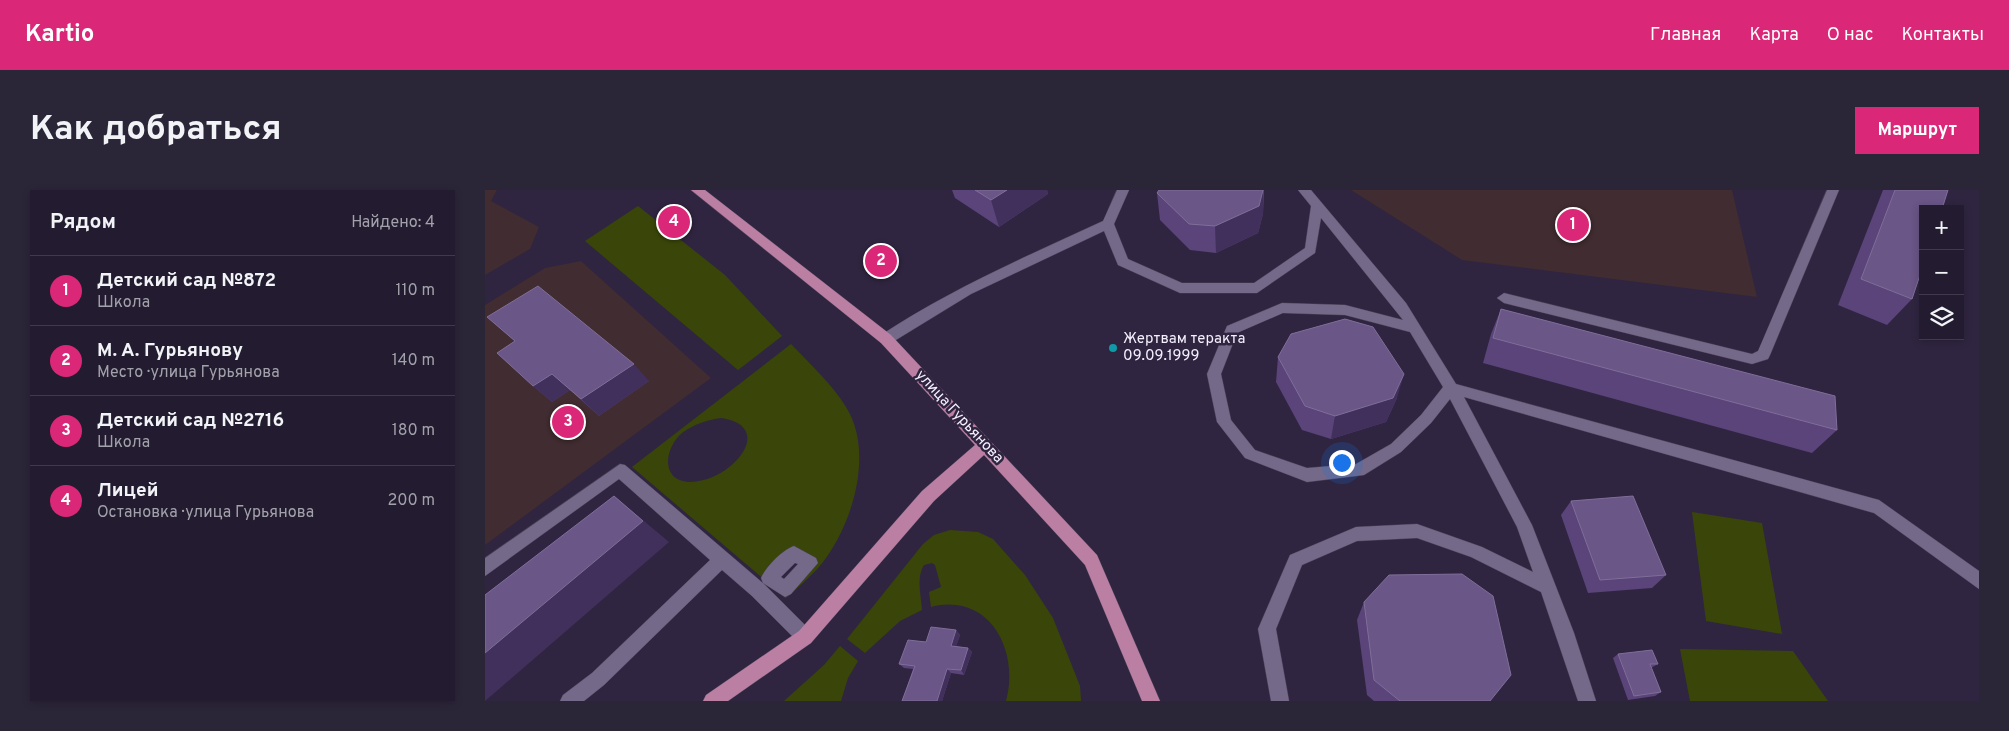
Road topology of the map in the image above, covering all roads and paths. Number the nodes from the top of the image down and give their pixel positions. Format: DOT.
graph roads {
  1 [pos="697,190"];
  2 [pos="1123,190"];
  3 [pos="1304,190"];
  4 [pos="1833,190"];
  5 [pos="1317,205"];
  6 [pos="1108,224"];
  7 [pos="1504,298"];
  8 [pos="1415,328"];
  9 [pos="886,339"];
  10 [pos="1451,388"];
  11 [pos="985,445"];
  12 [pos="721,560"];
  13 [pos="485,568"];
  14 [pos="1979,581"];
  15 [pos="1547,588"];
  16 [pos="805,637"];
  17 [pos="569,701"];
  18 [pos="712,701"];
  19 [pos="1151,701"];
  20 [pos="1280,701"];
  21 [pos="1587,701"];
  1 -- 9 [label="main road, улица Гурьянова"];
  2 -- 6 [label="lane"];
  3 -- 5 [label="lane"];
  4 -- 7 [label="lane"];
  5 -- 6 [label="lane"];
  5 -- 8 [label="lane"];
  6 -- 9 [label="lane"];
  8 -- 10 [label="lane"];
  8 -- 10 [label="lane"];
  9 -- 11 [label="main road, улица Гурьянова"];
  10 -- 14 [label="lane"];
  10 -- 15 [label="lane"];
  11 -- 16 [label="main road"];
  11 -- 19 [label="main road, улица Гурьянова"];
  12 -- 13 [label="lane"];
  12 -- 16 [label="lane"];
  12 -- 17 [label="lane"];
  15 -- 20 [label="lane"];
  15 -- 21 [label="lane"];
  16 -- 18 [label="main road"];
}
